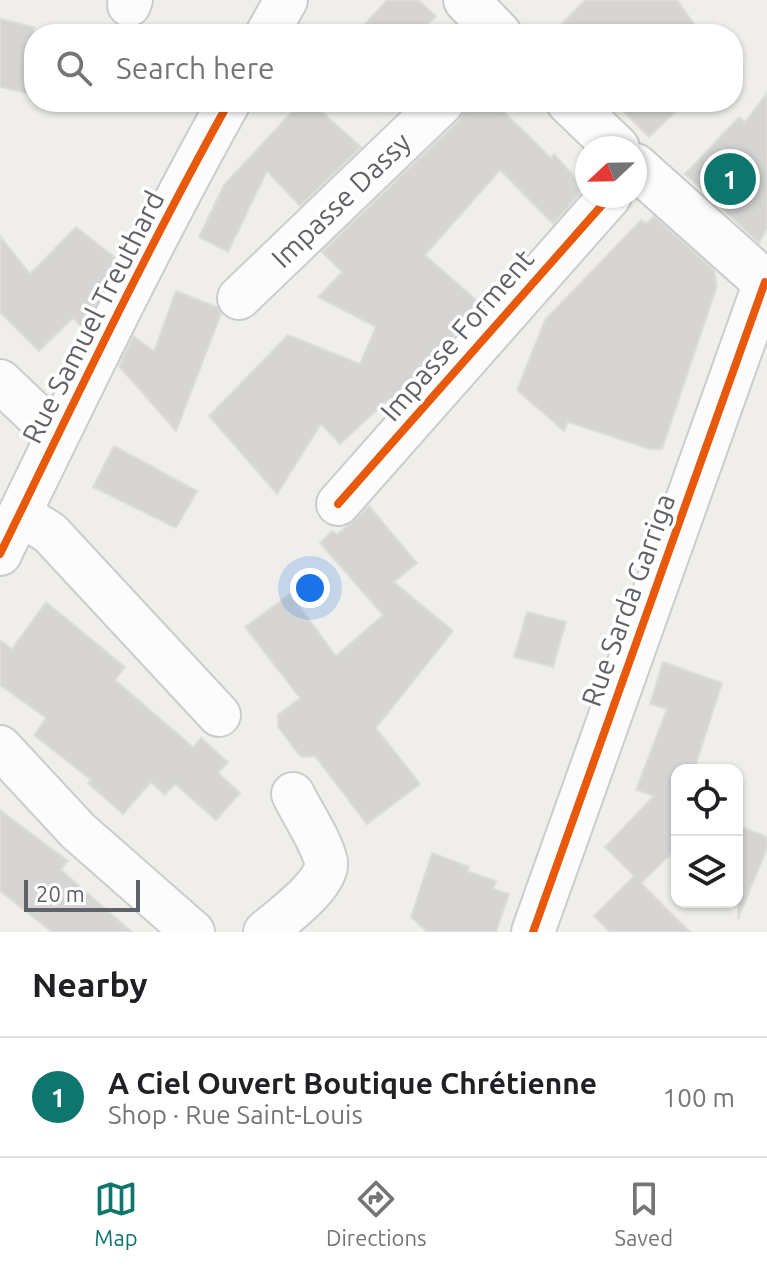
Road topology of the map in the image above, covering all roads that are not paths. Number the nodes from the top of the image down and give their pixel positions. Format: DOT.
graph roads {
  1 [pos="286,0"];
  2 [pos="466,0"];
  3 [pos="273,24"];
  4 [pos="489,24"];
  5 [pos="223,112"];
  6 [pos="433,112"];
  7 [pos="579,112"];
  8 [pos="604,136"];
  9 [pos="647,178"];
  10 [pos="599,208"];
  11 [pos="766,283"];
  12 [pos="239,298"];
  13 [pos="0,381"];
  14 [pos="60,430"];
  15 [pos="338,504"];
  16 [pos="20,514"];
  17 [pos="0,554"];
  18 [pos="219,715"];
  19 [pos="0,747"];
  20 [pos="293,794"];
  21 [pos="193,932"];
  22 [pos="265,932"];
  23 [pos="533,932"];
  1 -- 3 [label="street"];
  2 -- 4 [label="main road"];
  5 -- 14 [label="street, Rue Samuel Treuthard"];
  6 -- 12 [label="street, Impasse Dassy"];
  7 -- 8 [label="main road"];
  9 -- 11 [label="main road"];
  10 -- 15 [label="street, Impasse Forment"];
  11 -- 23 [label="street, Rue Sarda Garriga"];
  13 -- 14 [label="street"];
  14 -- 16 [label="street, Rue Samuel Treuthard"];
  16 -- 17 [label="street, Rue Samuel Treuthard"];
  16 -- 18 [label="street"];
  19 -- 21 [label="street"];
  20 -- 22 [label="street"];
}
